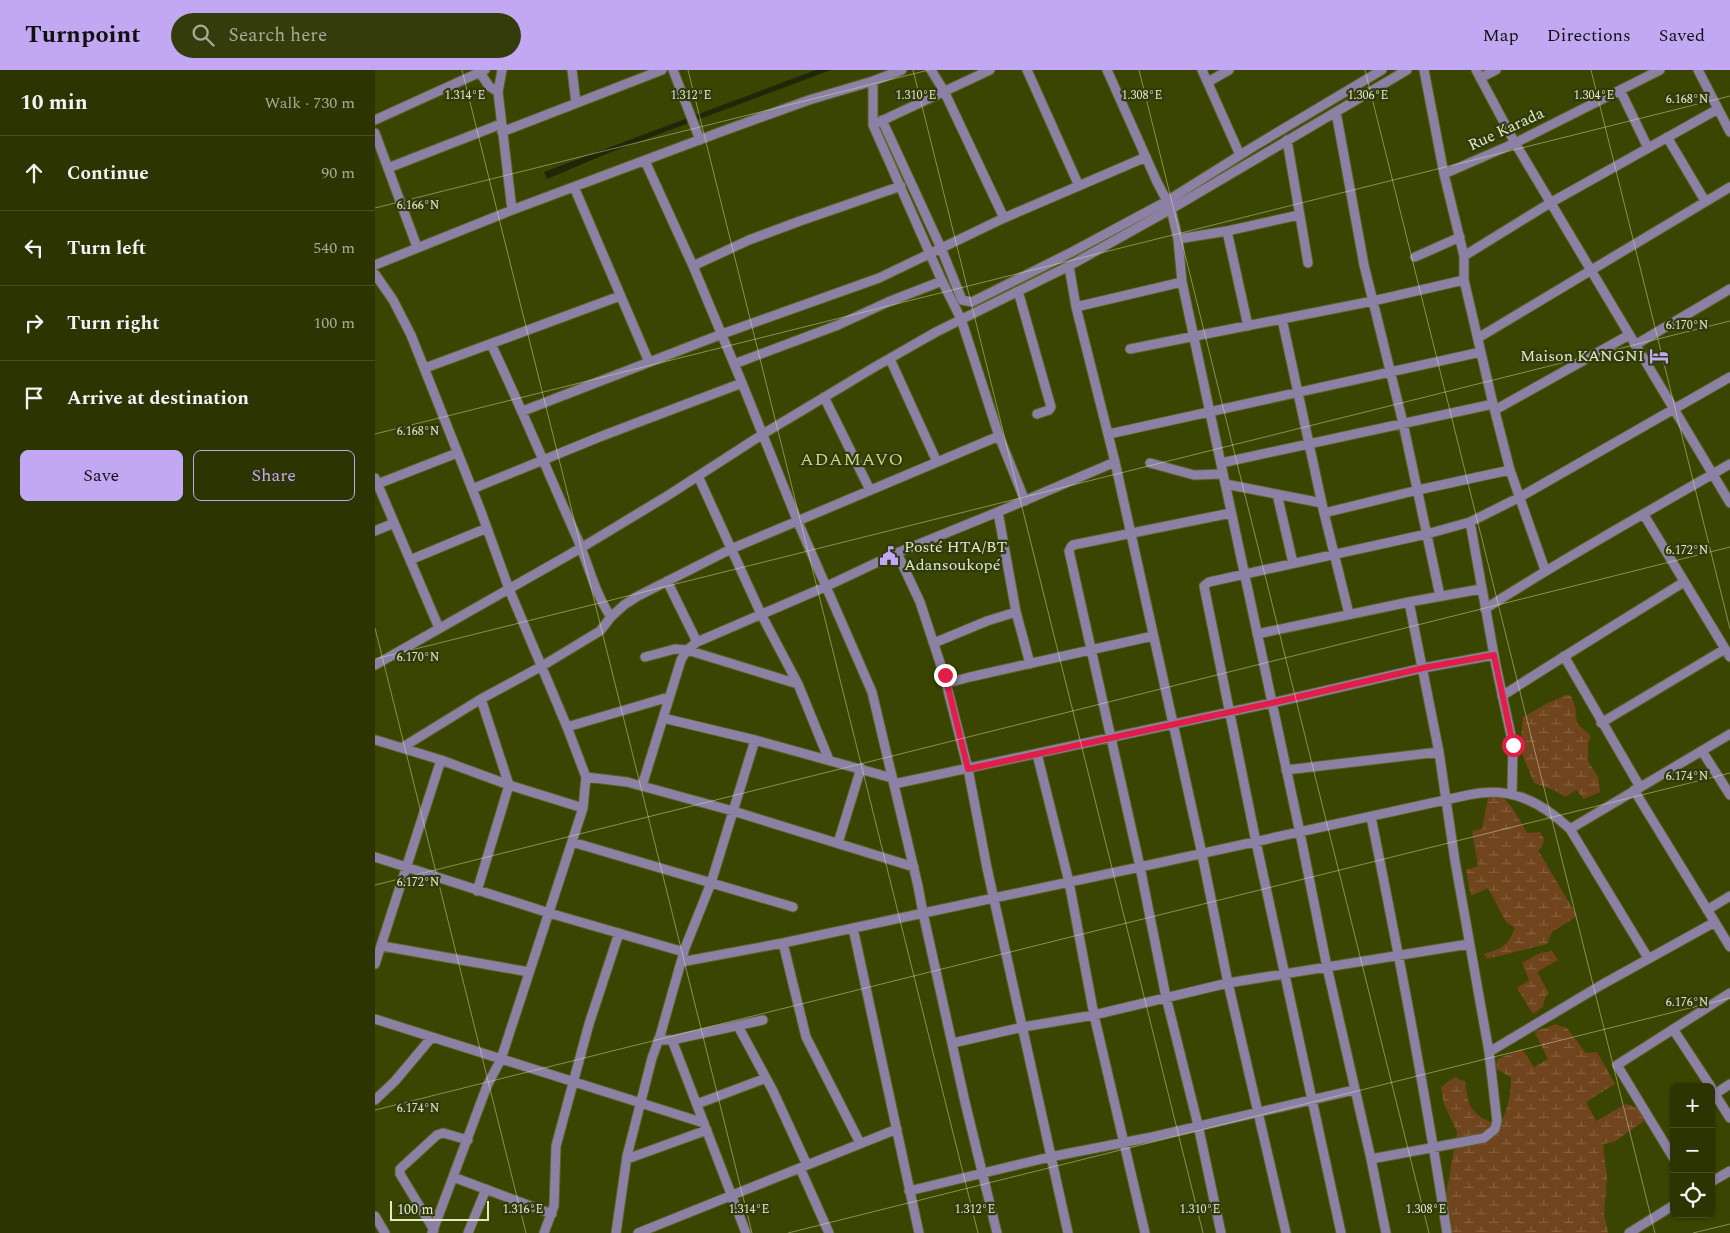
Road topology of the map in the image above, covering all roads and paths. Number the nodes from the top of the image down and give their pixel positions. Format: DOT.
graph roads {
  1 [pos="502,70"];
  2 [pos="572,70"];
  3 [pos="662,70"];
  4 [pos="673,70"];
  5 [pos="931,70"];
  6 [pos="989,70"];
  7 [pos="1027,70"];
  8 [pos="1107,70"];
  9 [pos="1202,70"];
  10 [pos="1229,70"];
  11 [pos="1382,70"];
  12 [pos="1407,70"];
  13 [pos="1423,70"];
  14 [pos="1496,70"];
  15 [pos="1660,70"];
  16 [pos="1698,70"];
  17 [pos="481,71"];
  18 [pos="898,71"];
  19 [pos="1478,74"];
  20 [pos="873,81"];
  21 [pos="1208,82"];
  22 [pos="1621,90"];
  23 [pos="945,91"];
  24 [pos="498,92"];
  25 [pos="576,103"];
  26 [pos="1718,109"];
  27 [pos="1336,112"];
  28 [pos="375,120"];
  29 [pos="882,120"];
  30 [pos="873,125"];
  31 [pos="502,128"];
  32 [pos="1730,132"];
  33 [pos="375,133"];
  34 [pos="1667,137"];
  35 [pos="700,140"];
  36 [pos="1287,140"];
  37 [pos="1515,143"];
  38 [pos="1648,148"];
  39 [pos="1240,155"];
  40 [pos="1146,157"];
  41 [pos="645,161"];
  42 [pos="388,168"];
  43 [pos="1445,174"];
  44 [pos="901,186"];
  45 [pos="1079,186"];
  46 [pos="574,187"];
  47 [pos="1730,187"];
  48 [pos="1705,201"];
  49 [pos="1550,203"];
  50 [pos="1169,205"];
  51 [pos="512,210"];
  52 [pos="1299,215"];
  53 [pos="1003,218"];
  54 [pos="1227,231"];
  55 [pos="1460,238"];
  56 [pos="1178,239"];
  57 [pos="417,247"];
  58 [pos="941,248"];
  59 [pos="931,253"];
  60 [pos="1464,256"];
  61 [pos="1415,257"];
  62 [pos="1308,263"];
  63 [pos="375,264"];
  64 [pos="693,266"];
  65 [pos="1069,266"];
  66 [pos="1591,271"];
  67 [pos="375,274"];
  68 [pos="942,280"];
  69 [pos="1464,280"];
  70 [pos="1182,282"];
  71 [pos="1730,288"];
  72 [pos="1018,291"];
  73 [pos="620,296"];
  74 [pos="1373,301"];
  75 [pos="1076,307"];
  76 [pos="961,319"];
  77 [pos="1282,319"];
  78 [pos="1248,326"];
  79 [pos="722,334"];
  80 [pos="1629,335"];
  81 [pos="1194,336"];
  82 [pos="1478,338"];
  83 [pos="491,344"];
  84 [pos="1635,345"];
  85 [pos="1130,349"];
  86 [pos="1481,352"];
  87 [pos="890,359"];
  88 [pos="649,362"];
  89 [pos="734,364"];
  90 [pos="425,368"];
  91 [pos="1391,373"];
  92 [pos="1730,377"];
  93 [pos="742,382"];
  94 [pos="1298,393"];
  95 [pos="824,397"];
  96 [pos="1494,407"];
  97 [pos="1674,410"];
  98 [pos="523,411"];
  99 [pos="1210,412"];
  100 [pos="1037,414"];
  101 [pos="1403,423"];
  102 [pos="763,434"];
  103 [pos="1109,434"];
  104 [pos="999,436"];
  105 [pos="1309,445"];
  106 [pos="457,453"];
  107 [pos="543,460"];
  108 [pos="937,462"];
  109 [pos="1115,462"];
  110 [pos="1150,463"];
  111 [pos="1221,463"];
  112 [pos="1730,464"];
  113 [pos="1510,470"];
  114 [pos="1712,474"];
  115 [pos="699,476"];
  116 [pos="1224,479"];
  117 [pos="376,482"];
  118 [pos="471,488"];
  119 [pos="870,490"];
  120 [pos="1418,490"];
  121 [pos="1277,494"];
  122 [pos="1520,497"];
  123 [pos="1025,501"];
  124 [pos="1322,503"];
  125 [pos="1730,503"];
  126 [pos="997,512"];
  127 [pos="1231,513"];
  128 [pos="1324,514"];
  129 [pos="1645,515"];
  130 [pos="797,520"];
  131 [pos="1470,522"];
  132 [pos="394,523"];
  133 [pos="487,528"];
  134 [pos="375,531"];
  135 [pos="1131,532"];
  136 [pos="1427,534"];
  137 [pos="581,548"];
  138 [pos="731,549"];
  139 [pos="897,553"];
  140 [pos="1335,554"];
  141 [pos="410,560"];
  142 [pos="1293,563"];
  143 [pos="1545,570"];
  144 [pos="1244,574"];
  145 [pos="667,581"];
  146 [pos="1684,582"];
  147 [pos="825,587"];
  148 [pos="509,589"];
  149 [pos="1481,589"];
  150 [pos="1440,596"];
  151 [pos="1409,602"];
  152 [pos="1485,608"];
  153 [pos="1016,612"];
  154 [pos="761,614"];
  155 [pos="1349,614"];
  156 [pos="611,617"];
  157 [pos="439,628"];
  158 [pos="1257,634"];
  159 [pos="1153,636"];
  160 [pos="697,642"];
  161 [pos="934,642"];
  162 [pos="1092,649"];
  163 [pos="687,650"];
  164 [pos="1727,653"];
  165 [pos="1494,655"];
  166 [pos="1564,656"];
  167 [pos="645,657"];
  168 [pos="1030,664"];
  169 [pos="375,665"];
  170 [pos="542,666"];
  171 [pos="1423,668"];
  172 [pos="798,684"];
  173 [pos="947,684"];
  174 [pos="1502,696"];
  175 [pos="669,697"];
  176 [pos="481,700"];
  177 [pos="1272,703"];
  178 [pos="1230,712"];
  179 [pos="663,718"];
  180 [pos="1601,722"];
  181 [pos="1173,725"];
  182 [pos="567,727"];
  183 [pos="1730,734"];
  184 [pos="1111,737"];
  185 [pos="375,739"];
  186 [pos="755,740"];
  187 [pos="403,747"];
  188 [pos="1702,751"];
  189 [pos="1439,752"];
  190 [pos="1037,754"];
  191 [pos="441,760"];
  192 [pos="829,760"];
  193 [pos="861,768"];
  194 [pos="968,769"];
  195 [pos="1287,770"];
  196 [pos="586,777"];
  197 [pos="893,781"];
  198 [pos="509,785"];
  199 [pos="642,786"];
  200 [pos="1637,788"];
  201 [pos="1512,793"];
  202 [pos="1730,795"];
  203 [pos="1447,801"];
  204 [pos="583,808"];
  205 [pos="733,811"];
  206 [pos="1371,817"];
  207 [pos="1570,829"];
  208 [pos="1300,833"];
  209 [pos="572,842"];
  210 [pos="1256,842"];
  211 [pos="838,843"];
  212 [pos="1202,854"];
  213 [pos="375,857"];
  214 [pos="914,866"];
  215 [pos="405,867"];
  216 [pos="1141,867"];
  217 [pos="1069,882"];
  218 [pos="711,883"];
  219 [pos="477,891"];
  220 [pos="1730,896"];
  221 [pos="994,898"];
  222 [pos="793,906"];
  223 [pos="1707,910"];
  224 [pos="549,913"];
  225 [pos="923,913"];
  226 [pos="1715,922"];
  227 [pos="853,928"];
  228 [pos="619,933"];
  229 [pos="783,943"];
  230 [pos="1469,944"];
  231 [pos="382,946"];
  232 [pos="1730,947"];
  233 [pos="684,952"];
  234 [pos="1399,954"];
  235 [pos="1649,958"];
  236 [pos="681,962"];
  237 [pos="375,964"];
  238 [pos="1327,967"];
  239 [pos="529,972"];
  240 [pos="1284,974"];
  241 [pos="1228,984"];
  242 [pos="1730,993"];
  243 [pos="1166,997"];
  244 [pos="1094,1015"];
  245 [pos="375,1019"];
  246 [pos="763,1020"];
  247 [pos="738,1026"];
  248 [pos="1023,1027"];
  249 [pos="1673,1029"];
  250 [pos="432,1037"];
  251 [pos="658,1040"];
  252 [pos="673,1040"];
  253 [pos="953,1043"];
  254 [pos="1489,1052"];
  255 [pos="501,1059"];
  256 [pos="766,1078"];
  257 [pos="573,1082"];
  258 [pos="1708,1083"];
  259 [pos="1730,1084"];
  260 [pos="1715,1088"];
  261 [pos="1354,1090"];
  262 [pos="1715,1094"];
  263 [pos="1311,1099"];
  264 [pos="375,1100"];
  265 [pos="641,1103"];
  266 [pos="697,1104"];
  267 [pos="1259,1111"];
  268 [pos="1730,1118"];
  269 [pos="1198,1125"];
  270 [pos="706,1127"];
  271 [pos="897,1129"];
  272 [pos="468,1140"];
  273 [pos="1124,1142"];
  274 [pos="860,1144"];
  275 [pos="1433,1148"];
  276 [pos="1670,1152"];
  277 [pos="1051,1157"];
  278 [pos="627,1159"];
  279 [pos="1371,1159"];
  280 [pos="804,1167"];
  281 [pos="1730,1171"];
  282 [pos="983,1173"];
  283 [pos="453,1177"];
  284 [pos="1715,1180"];
  285 [pos="486,1189"];
  286 [pos="909,1190"];
  287 [pos="732,1196"];
  288 [pos="1670,1207"];
  289 [pos="552,1214"];
  290 [pos="375,1216"];
  291 [pos="433,1232"];
  292 [pos="385,1233"];
  293 [pos="468,1233"];
  294 [pos="544,1233"];
  295 [pos="616,1233"];
  296 [pos="638,1233"];
  297 [pos="746,1233"];
  298 [pos="829,1233"];
  299 [pos="919,1233"];
  300 [pos="997,1233"];
  301 [pos="1068,1233"];
  302 [pos="1145,1233"];
  303 [pos="1221,1233"];
  304 [pos="1287,1233"];
  305 [pos="1341,1233"];
  306 [pos="1386,1233"];
  307 [pos="1447,1233"];
  308 [pos="1629,1233"];
  1 -- 24 [label="street"];
  2 -- 25 [label="street"];
  3 -- 25 [label="street"];
  4 -- 35 [label="street"];
  5 -- 23 [label="street"];
  6 -- 23 [label="street"];
  7 -- 45 [label="street"];
  8 -- 40 [label="street"];
  9 -- 21 [label="street"];
  10 -- 21 [label="street"];
  11 -- 39 [label="street"];
  12 -- 27 [label="street"];
  13 -- 43 [label="street"];
  14 -- 19 [label="street"];
  15 -- 22 [label="street, Rue Karada"];
  16 -- 26 [label="street"];
  17 -- 24 [label="street"];
  17 -- 28 [label="street"];
  18 -- 20 [label="street"];
  19 -- 37 [label="street"];
  20 -- 30 [label="street"];
  20 -- 35 [label="street"];
  21 -- 39 [label="street"];
  22 -- 37 [label="street, Rue Karada"];
  22 -- 38 [label="street"];
  23 -- 29 [label="street"];
  23 -- 53 [label="street"];
  24 -- 31 [label="street"];
  25 -- 31 [label="street"];
  26 -- 32 [label="street"];
  26 -- 34 [label="street"];
  27 -- 36 [label="street"];
  27 -- 74 [label="street"];
  29 -- 30 [label="street"];
  29 -- 58 [label="street"];
  30 -- 44 [label="street"];
  31 -- 42 [label="street"];
  31 -- 51 [label="street"];
  33 -- 42 [label="street"];
  34 -- 38 [label="street"];
  34 -- 48 [label="street"];
  35 -- 41 [label="street"];
  36 -- 50 [label="street"];
  36 -- 52 [label="street"];
  37 -- 43 [label="street, Rue Karada"];
  37 -- 49 [label="street"];
  38 -- 49 [label="street"];
  39 -- 50 [label="street"];
  40 -- 45 [label="street"];
  40 -- 50 [label="street"];
  41 -- 46 [label="street"];
  41 -- 64 [label="street"];
  42 -- 57 [label="street"];
  43 -- 55 [label="street"];
  44 -- 59 [label="street"];
  44 -- 64 [label="street"];
  45 -- 53 [label="street"];
  46 -- 51 [label="street"];
  46 -- 73 [label="street"];
  47 -- 48 [label="street"];
  48 -- 66 [label="street"];
  49 -- 60 [label="street"];
  49 -- 66 [label="street"];
  50 -- 56 [label="street"];
  50 -- 58 [label="street"];
  50 -- 65 [label="street"];
  51 -- 57 [label="street"];
  52 -- 54 [label="street"];
  52 -- 62 [label="street"];
  53 -- 58 [label="street"];
  54 -- 56 [label="street"];
  54 -- 78 [label="street"];
  55 -- 60 [label="street"];
  55 -- 61 [label="street"];
  56 -- 70 [label="street"];
  57 -- 63 [label="street"];
  58 -- 59 [label="street"];
  59 -- 68 [label="street"];
  59 -- 79 [label="street"];
  60 -- 69 [label="street"];
  64 -- 79 [label="street"];
  65 -- 72 [label="street"];
  65 -- 75 [label="street"];
  66 -- 80 [label="street"];
  66 -- 82 [label="street"];
  67 -- 90 [label="street"];
  68 -- 76 [label="street"];
  68 -- 89 [label="street"];
  69 -- 74 [label="street"];
  69 -- 82 [label="street"];
  70 -- 75 [label="street"];
  70 -- 81 [label="street"];
  71 -- 84 [label="street"];
  72 -- 76 [label="street"];
  72 -- 100 [label="street"];
  73 -- 83 [label="street"];
  73 -- 88 [label="street"];
  74 -- 77 [label="street"];
  74 -- 91 [label="street"];
  75 -- 103 [label="street"];
  76 -- 87 [label="street"];
  76 -- 104 [label="street"];
  77 -- 78 [label="street"];
  77 -- 94 [label="street"];
  78 -- 81 [label="street"];
  79 -- 88 [label="street"];
  79 -- 89 [label="street"];
  80 -- 84 [label="street"];
  80 -- 96 [label="street"];
  81 -- 85 [label="street"];
  81 -- 99 [label="street"];
  82 -- 86 [label="street"];
  83 -- 90 [label="street"];
  83 -- 98 [label="street"];
  84 -- 97 [label="street"];
  86 -- 91 [label="street"];
  86 -- 96 [label="street"];
  87 -- 95 [label="street"];
  87 -- 108 [label="street"];
  88 -- 98 [label="street"];
  89 -- 93 [label="street"];
  90 -- 106 [label="street"];
  91 -- 94 [label="street"];
  91 -- 101 [label="street"];
  92 -- 97 [label="street"];
  93 -- 102 [label="street"];
  93 -- 107 [label="street"];
  94 -- 99 [label="street"];
  94 -- 105 [label="street"];
  95 -- 102 [label="street"];
  95 -- 119 [label="street"];
  96 -- 101 [label="street"];
  96 -- 113 [label="street"];
  97 -- 114 [label="street"];
  97 -- 122 [label="street"];
  98 -- 107 [label="street"];
  99 -- 103 [label="street"];
  99 -- 111 [label="street"];
  101 -- 105 [label="street"];
  101 -- 120 [label="street"];
  102 -- 115 [label="street"];
  102 -- 130 [label="street"];
  103 -- 109 [label="street"];
  104 -- 108 [label="street"];
  104 -- 123 [label="street"];
  105 -- 111 [label="street"];
  105 -- 124 [label="street"];
  106 -- 117 [label="street"];
  106 -- 118 [label="street"];
  107 -- 118 [label="street"];
  107 -- 137 [label="street"];
  108 -- 119 [label="street"];
  109 -- 123 [label="street"];
  109 -- 135 [label="street"];
  110 -- 116 [label="street"];
  111 -- 116 [label="street"];
  112 -- 114 [label="street"];
  113 -- 120 [label="street"];
  113 -- 122 [label="street"];
  114 -- 125 [label="street"];
  114 -- 129 [label="street"];
  115 -- 137 [label="street"];
  115 -- 138 [label="street"];
  116 -- 121 [label="street"];
  116 -- 127 [label="street"];
  117 -- 132 [label="street"];
  118 -- 133 [label="street"];
  119 -- 130 [label="street"];
  120 -- 128 [label="street"];
  120 -- 136 [label="street"];
  121 -- 124 [label="street"];
  121 -- 142 [label="street"];
  122 -- 131 [label="street"];
  122 -- 143 [label="street"];
  123 -- 126 [label="street"];
  124 -- 128 [label="street"];
  126 -- 139 [label="street"];
  126 -- 153 [label="street"];
  127 -- 135 [label="street"];
  127 -- 144 [label="street"];
  128 -- 140 [label="street"];
  129 -- 143 [label="street"];
  129 -- 146 [label="street"];
  130 -- 138 [label="street"];
  130 -- 147 [label="street"];
  131 -- 136 [label="street"];
  131 -- 149 [label="street"];
  132 -- 134 [label="street"];
  132 -- 141 [label="street"];
  133 -- 141 [label="street"];
  133 -- 148 [label="street"];
  135 -- 159 [label="street"];
  135 -- 162 [label="street"];
  136 -- 140 [label="street"];
  136 -- 150 [label="street"];
  137 -- 148 [label="street"];
  137 -- 156 [label="street"];
  138 -- 145 [label="street"];
  138 -- 154 [label="street"];
  139 -- 147 [label="street"];
  139 -- 161 [label="street"];
  140 -- 142 [label="street"];
  140 -- 155 [label="street"];
  141 -- 157 [label="street"];
  142 -- 144 [label="street"];
  143 -- 152 [label="street"];
  144 -- 158 [label="street"];
  144 -- 178 [label="street"];
  145 -- 156 [label="street"];
  145 -- 160 [label="street"];
  146 -- 164 [label="street"];
  146 -- 166 [label="street"];
  147 -- 154 [label="street"];
  147 -- 197 [label="street"];
  148 -- 157 [label="street"];
  148 -- 170 [label="street"];
  149 -- 150 [label="street"];
  149 -- 152 [label="street"];
  150 -- 151 [label="street"];
  151 -- 155 [label="street"];
  151 -- 171 [label="street"];
  152 -- 165 [label="street"];
  153 -- 161 [label="street"];
  153 -- 168 [label="street"];
  154 -- 160 [label="street"];
  154 -- 172 [label="street"];
  155 -- 158 [label="street"];
  156 -- 170 [label="street"];
  157 -- 169 [label="street"];
  158 -- 177 [label="street"];
  159 -- 162 [label="street"];
  159 -- 181 [label="street"];
  160 -- 163 [label="street"];
  161 -- 173 [label="street"];
  162 -- 168 [label="street"];
  162 -- 184 [label="street"];
  163 -- 167 [label="street"];
  163 -- 172 [label="street"];
  163 -- 175 [label="street"];
  164 -- 180 [label="street"];
  165 -- 171 [label="street"];
  165 -- 174 [label="street"];
  166 -- 174 [label="street"];
  166 -- 180 [label="street"];
  168 -- 173 [label="street"];
  170 -- 176 [label="street"];
  170 -- 182 [label="street"];
  171 -- 177 [label="street"];
  171 -- 189 [label="street"];
  172 -- 192 [label="street"];
  173 -- 194 [label="street"];
  174 -- 201 [label="street"];
  175 -- 179 [label="street"];
  175 -- 182 [label="street"];
  176 -- 187 [label="street"];
  176 -- 198 [label="street"];
  177 -- 178 [label="street"];
  177 -- 195 [label="street"];
  178 -- 181 [label="street"];
  178 -- 210 [label="street"];
  179 -- 186 [label="street"];
  179 -- 199 [label="street"];
  180 -- 200 [label="street"];
  181 -- 184 [label="street"];
  181 -- 212 [label="street"];
  182 -- 196 [label="street"];
  183 -- 188 [label="street"];
  184 -- 190 [label="street"];
  184 -- 216 [label="street"];
  185 -- 187 [label="street"];
  186 -- 192 [label="street"];
  186 -- 205 [label="street"];
  187 -- 191 [label="street"];
  188 -- 200 [label="street"];
  188 -- 202 [label="street"];
  189 -- 195 [label="street"];
  189 -- 203 [label="street"];
  190 -- 194 [label="street"];
  190 -- 217 [label="street"];
  191 -- 198 [label="street"];
  191 -- 215 [label="street"];
  192 -- 193 [label="street"];
  193 -- 197 [label="street"];
  193 -- 211 [label="street"];
  194 -- 197 [label="street"];
  194 -- 221 [label="street"];
  195 -- 208 [label="street"];
  196 -- 199 [label="street"];
  196 -- 204 [label="street"];
  197 -- 214 [label="street"];
  198 -- 204 [label="street"];
  198 -- 219 [label="street"];
  199 -- 205 [label="street"];
  200 -- 207 [label="street"];
  200 -- 223 [label="street"];
  201 -- 203 [label="street"];
  201 -- 207 [label="street"];
  203 -- 206 [label="street"];
  203 -- 230 [label="street"];
  204 -- 209 [label="street"];
  205 -- 211 [label="street"];
  205 -- 218 [label="street"];
  206 -- 208 [label="street"];
  206 -- 234 [label="street"];
  207 -- 235 [label="street"];
  208 -- 210 [label="street"];
  208 -- 238 [label="street"];
  209 -- 218 [label="street"];
  209 -- 224 [label="street"];
  210 -- 212 [label="street"];
  210 -- 240 [label="street"];
  211 -- 214 [label="street"];
  212 -- 216 [label="street"];
  212 -- 241 [label="street"];
  213 -- 215 [label="street"];
  214 -- 225 [label="street"];
  215 -- 219 [label="street"];
  215 -- 231 [label="street"];
  216 -- 217 [label="street"];
  216 -- 243 [label="street"];
  217 -- 221 [label="street"];
  217 -- 244 [label="street"];
  218 -- 222 [label="street"];
  218 -- 233 [label="street"];
  219 -- 224 [label="street"];
  220 -- 223 [label="street"];
  221 -- 225 [label="street"];
  221 -- 248 [label="street"];
  223 -- 226 [label="street"];
  224 -- 228 [label="street"];
  224 -- 239 [label="street"];
  225 -- 227 [label="street"];
  225 -- 253 [label="street"];
  226 -- 232 [label="street"];
  226 -- 235 [label="street"];
  227 -- 229 [label="street"];
  227 -- 271 [label="street"];
  228 -- 233 [label="street"];
  228 -- 257 [label="street"];
  229 -- 236 [label="street"];
  229 -- 274 [label="street"];
  230 -- 234 [label="street"];
  230 -- 254 [label="street"];
  231 -- 237 [label="street"];
  231 -- 239 [label="street"];
  233 -- 236 [label="street"];
  234 -- 238 [label="street"];
  234 -- 275 [label="street"];
  235 -- 254 [label="street"];
  236 -- 251 [label="street"];
  238 -- 240 [label="street"];
  238 -- 261 [label="street"];
  239 -- 255 [label="street"];
  240 -- 241 [label="street"];
  240 -- 263 [label="street"];
  241 -- 243 [label="street"];
  241 -- 267 [label="street"];
  242 -- 249 [label="street"];
  243 -- 244 [label="street"];
  243 -- 269 [label="street"];
  244 -- 248 [label="street"];
  244 -- 273 [label="street"];
  245 -- 250 [label="street"];
  246 -- 247 [label="street"];
  247 -- 252 [label="street"];
  247 -- 256 [label="street"];
  248 -- 253 [label="street"];
  248 -- 277 [label="street"];
  249 -- 258 [label="street"];
  249 -- 276 [label="street"];
  250 -- 255 [label="street"];
  250 -- 264 [label="street"];
  251 -- 252 [label="street"];
  251 -- 265 [label="street"];
  252 -- 266 [label="street"];
  253 -- 282 [label="street"];
  254 -- 275 [label="street"];
  255 -- 257 [label="street"];
  255 -- 272 [label="street"];
  256 -- 266 [label="street"];
  256 -- 280 [label="street"];
  257 -- 265 [label="street"];
  257 -- 289 [label="street"];
  259 -- 260 [label="street"];
  261 -- 263 [label="street"];
  261 -- 279 [label="street"];
  262 -- 268 [label="street"];
  263 -- 267 [label="street"];
  263 -- 305 [label="street"];
  265 -- 270 [label="street"];
  265 -- 278 [label="street"];
  266 -- 270 [label="street"];
  267 -- 269 [label="street"];
  267 -- 304 [label="street"];
  269 -- 273 [label="street"];
  269 -- 303 [label="street"];
  270 -- 278 [label="street"];
  270 -- 287 [label="street"];
  271 -- 274 [label="street"];
  271 -- 286 [label="street"];
  272 -- 283 [label="street"];
  272 -- 291 [label="street"];
  273 -- 277 [label="street"];
  273 -- 302 [label="street"];
  274 -- 280 [label="street"];
  275 -- 279 [label="street"];
  275 -- 307 [label="street"];
  277 -- 282 [label="street"];
  277 -- 301 [label="street"];
  278 -- 295 [label="street"];
  279 -- 306 [label="street"];
  280 -- 287 [label="street"];
  280 -- 298 [label="street"];
  281 -- 284 [label="street"];
  282 -- 286 [label="street"];
  282 -- 300 [label="street"];
  283 -- 285 [label="street"];
  283 -- 291 [label="street"];
  285 -- 289 [label="street"];
  285 -- 293 [label="street"];
  286 -- 299 [label="street"];
  287 -- 296 [label="street"];
  287 -- 297 [label="street"];
  288 -- 308 [label="street"];
  289 -- 294 [label="street"];
  290 -- 292 [label="street"];
}
